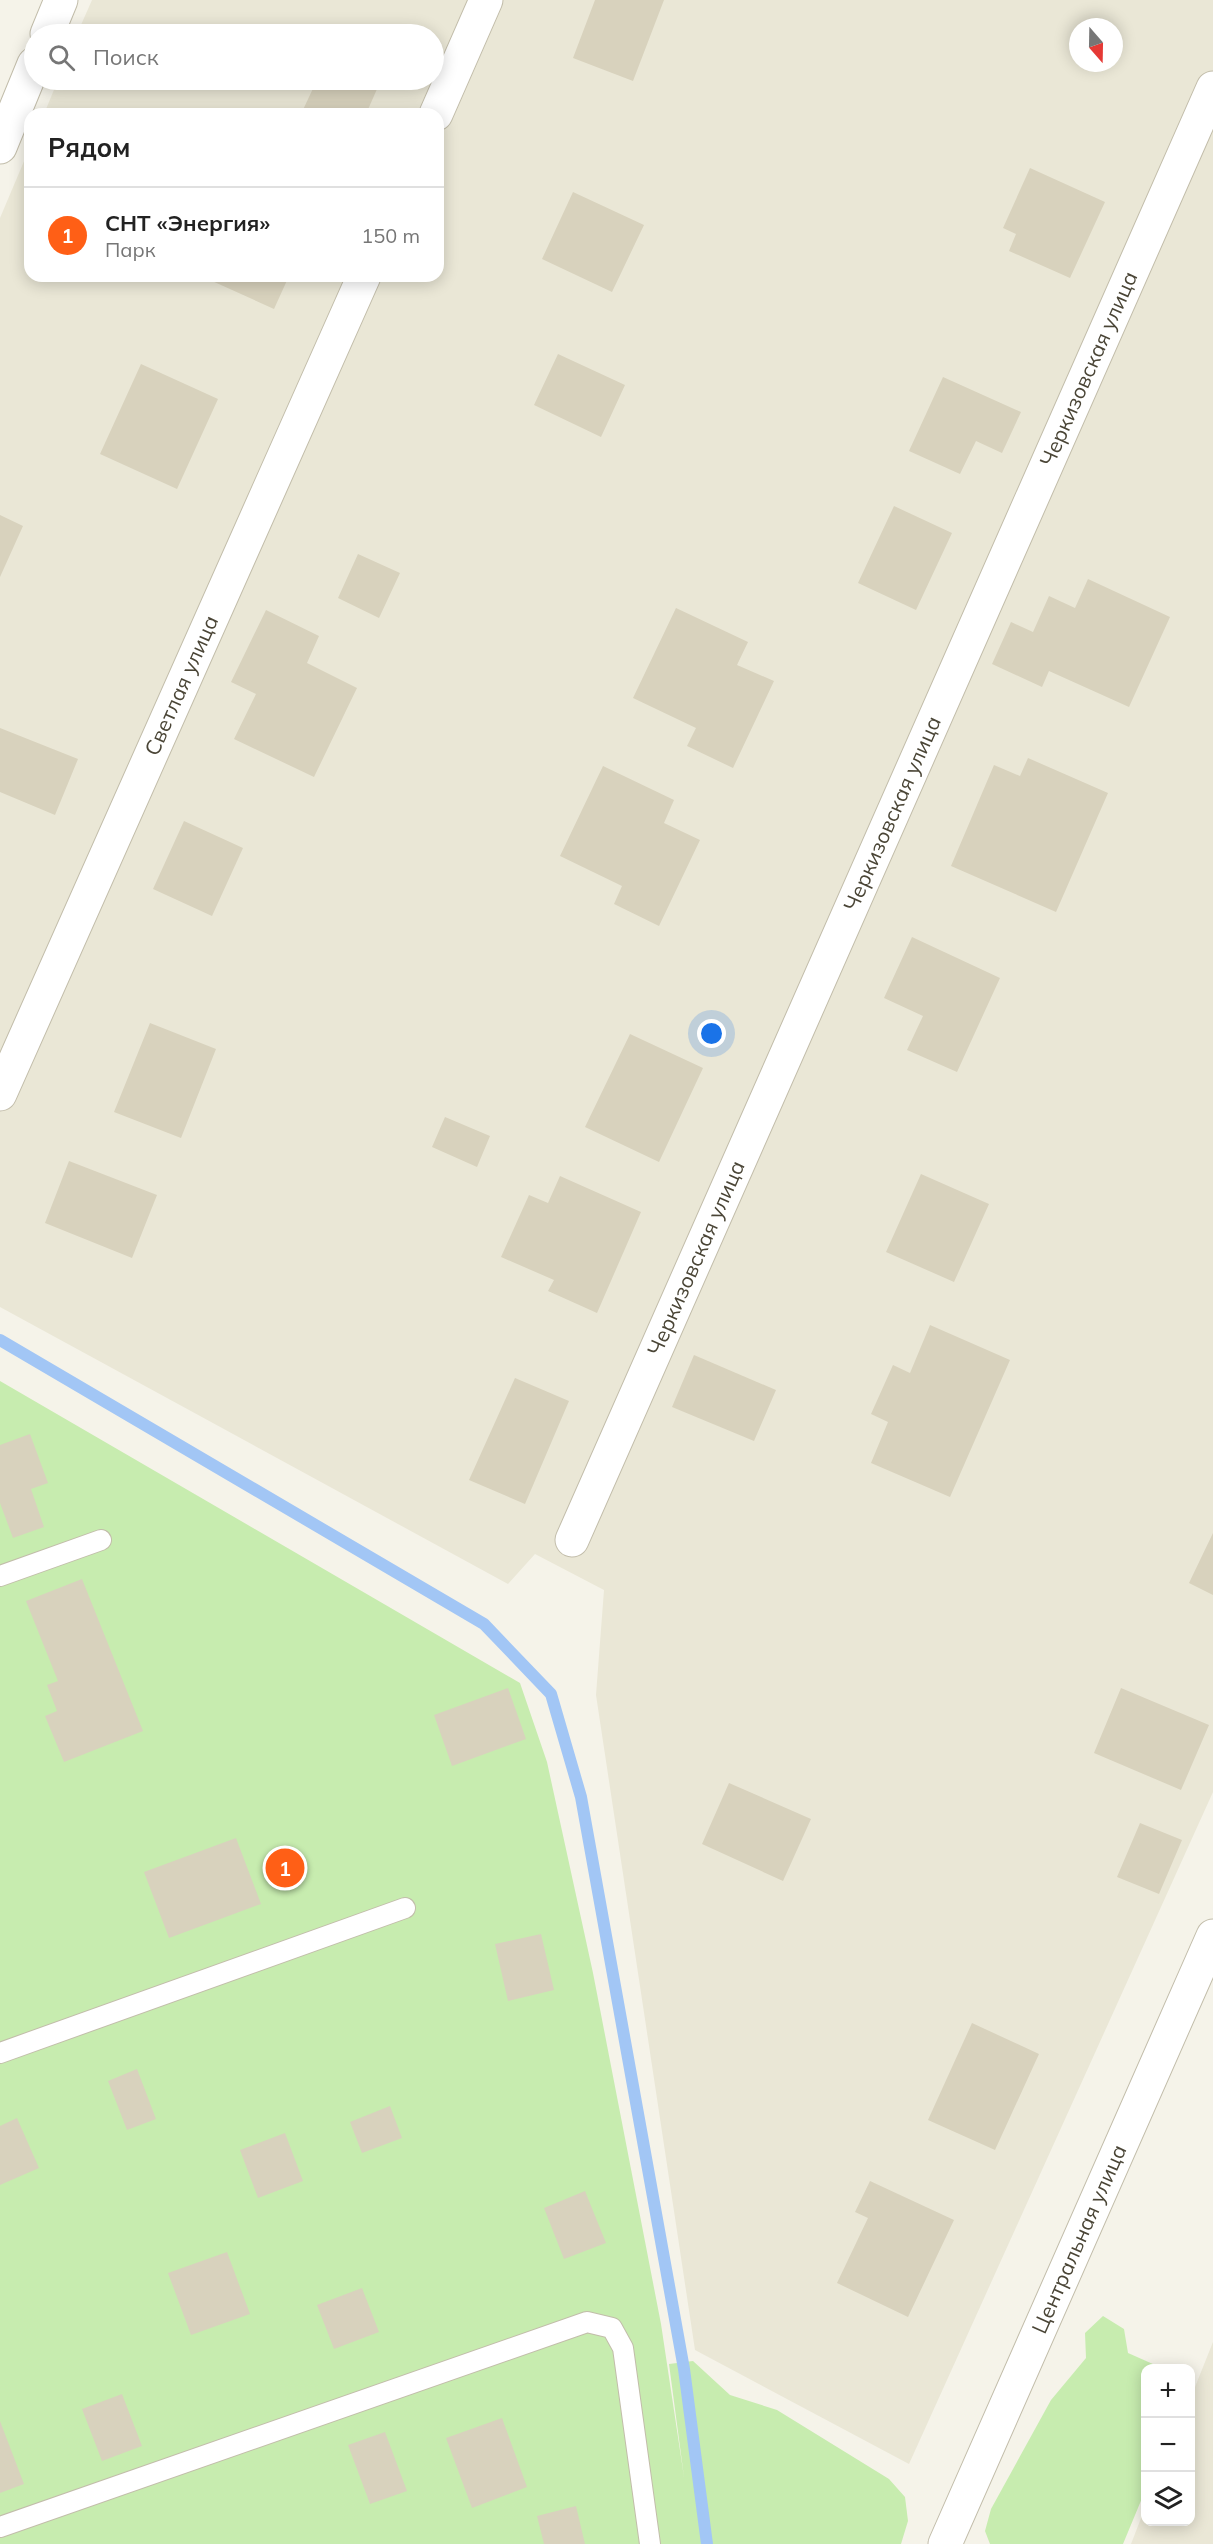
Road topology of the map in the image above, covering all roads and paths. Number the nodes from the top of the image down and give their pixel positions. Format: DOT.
graph roads {
  1 [pos="61,0"];
  2 [pos="486,0"];
  3 [pos="51,24"];
  4 [pos="1213,87"];
  5 [pos="24,88"];
  6 [pos="438,108"];
  7 [pos="0,147"];
  8 [pos="361,282"];
  9 [pos="0,1094"];
  10 [pos="101,1540"];
  11 [pos="572,1540"];
  12 [pos="0,1576"];
  13 [pos="405,1908"];
  14 [pos="1213,1935"];
  15 [pos="0,2053"];
  16 [pos="0,2527"];
  17 [pos="650,2544"];
  18 [pos="945,2544"];
  1 -- 3 [label="street"];
  2 -- 6 [label="street"];
  4 -- 11 [label="street, Черкизовская улица"];
  5 -- 7 [label="street"];
  8 -- 9 [label="street, Светлая улица"];
  10 -- 12 [label="lane"];
  13 -- 15 [label="lane"];
  14 -- 18 [label="street, Центральная улица"];
  16 -- 17 [label="lane"];
}
